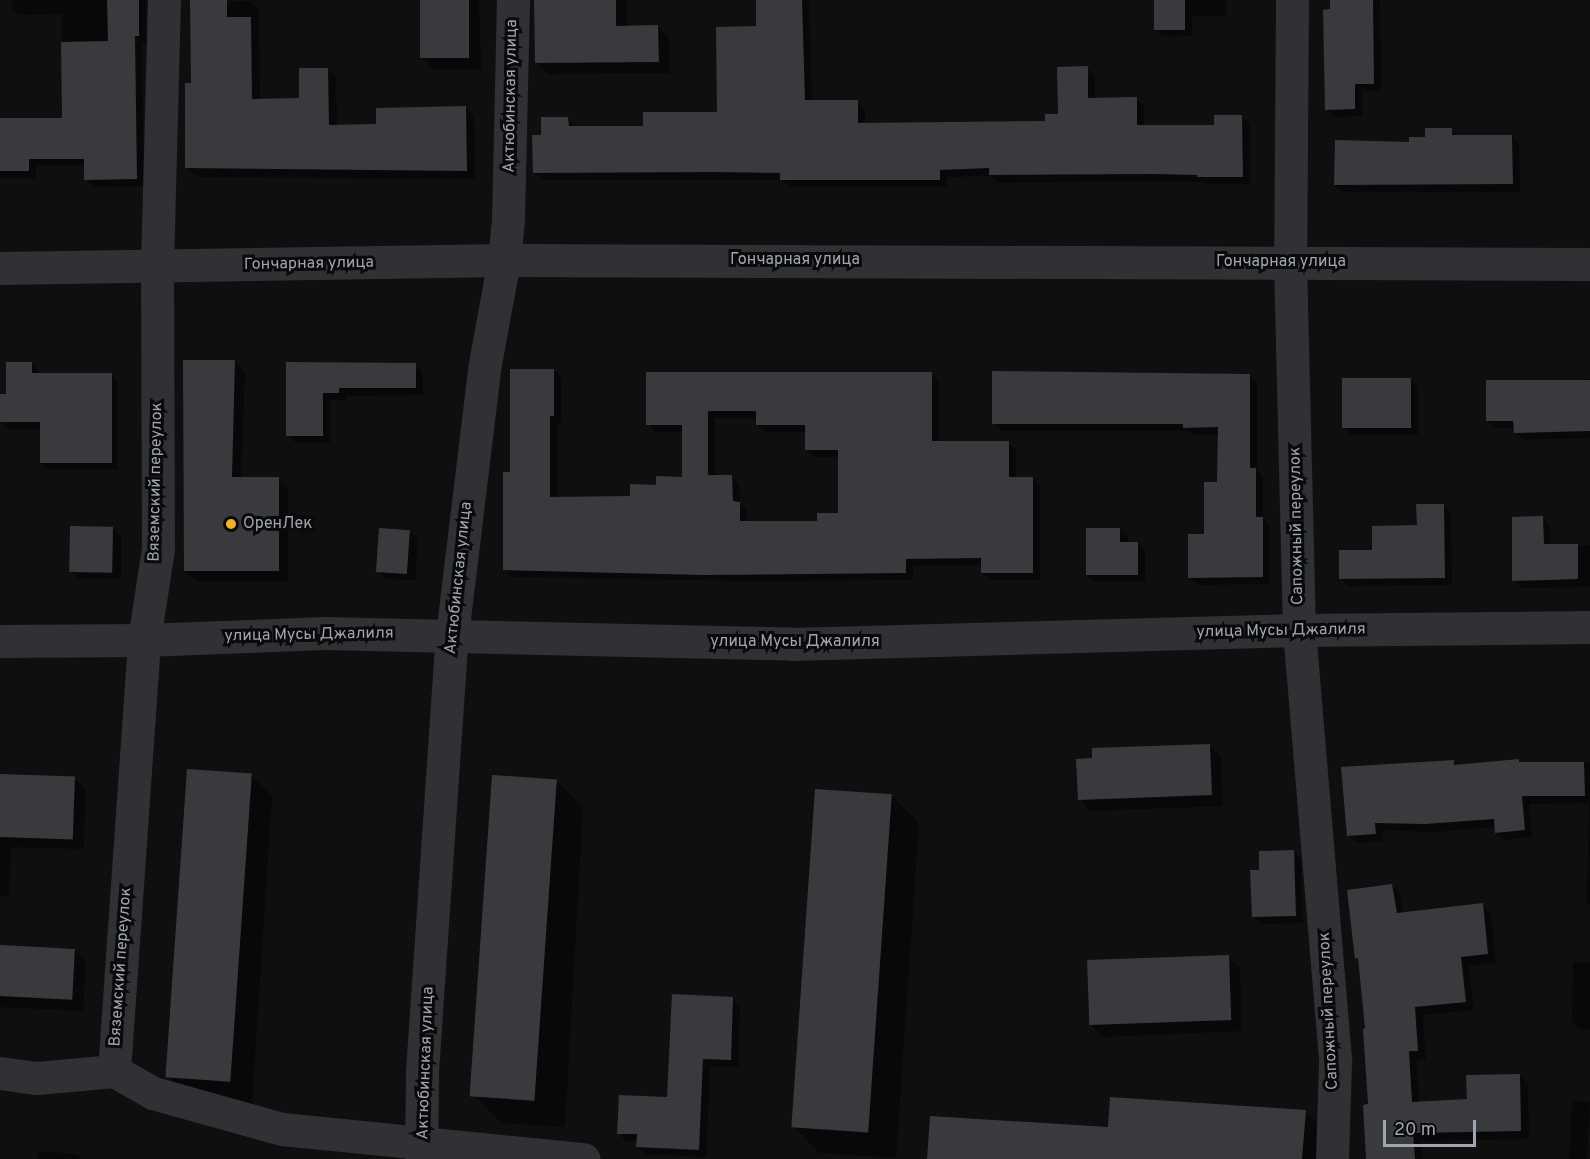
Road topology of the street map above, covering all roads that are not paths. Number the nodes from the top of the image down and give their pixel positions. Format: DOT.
graph roads {
  1 [pos="164,0"];
  2 [pos="513,0"];
  3 [pos="1292,0"];
  4 [pos="504,260"];
  5 [pos="1290,262"];
  6 [pos="1590,264"];
  7 [pos="158,267"];
  8 [pos="0,268"];
  9 [pos="1590,627"];
  10 [pos="1299,630"];
  11 [pos="452,635"];
  12 [pos="144,640"];
  13 [pos="0,641"];
  14 [pos="114,1071"];
  15 [pos="0,1073"];
  16 [pos="422,1152"];
  17 [pos="584,1159"];
  18 [pos="1332,1159"];
  1 -- 7 [label="street, Вяземский переулок"];
  2 -- 4 [label="street, Актюбинская улица"];
  3 -- 5 [label="street, Сапожный переулок"];
  4 -- 5 [label="street, Гончарная улица"];
  4 -- 7 [label="street, Гончарная улица"];
  4 -- 11 [label="street, Актюбинская улица"];
  5 -- 6 [label="street, Гончарная улица"];
  5 -- 10 [label="street, Сапожный переулок"];
  7 -- 8 [label="street, Гончарная улица"];
  7 -- 12 [label="street, Вяземский переулок"];
  9 -- 10 [label="street, улица Мусы Джалиля"];
  10 -- 11 [label="street, улица Мусы Джалиля"];
  10 -- 18 [label="street, Сапожный переулок"];
  11 -- 12 [label="street, улица Мусы Джалиля"];
  11 -- 16 [label="street, Актюбинская улица"];
  12 -- 13 [label="street, улица Мусы Джалиля"];
  12 -- 14 [label="street, Вяземский переулок"];
  14 -- 15 [label="street"];
  14 -- 16 [label="street"];
  16 -- 17 [label="street"];
}
